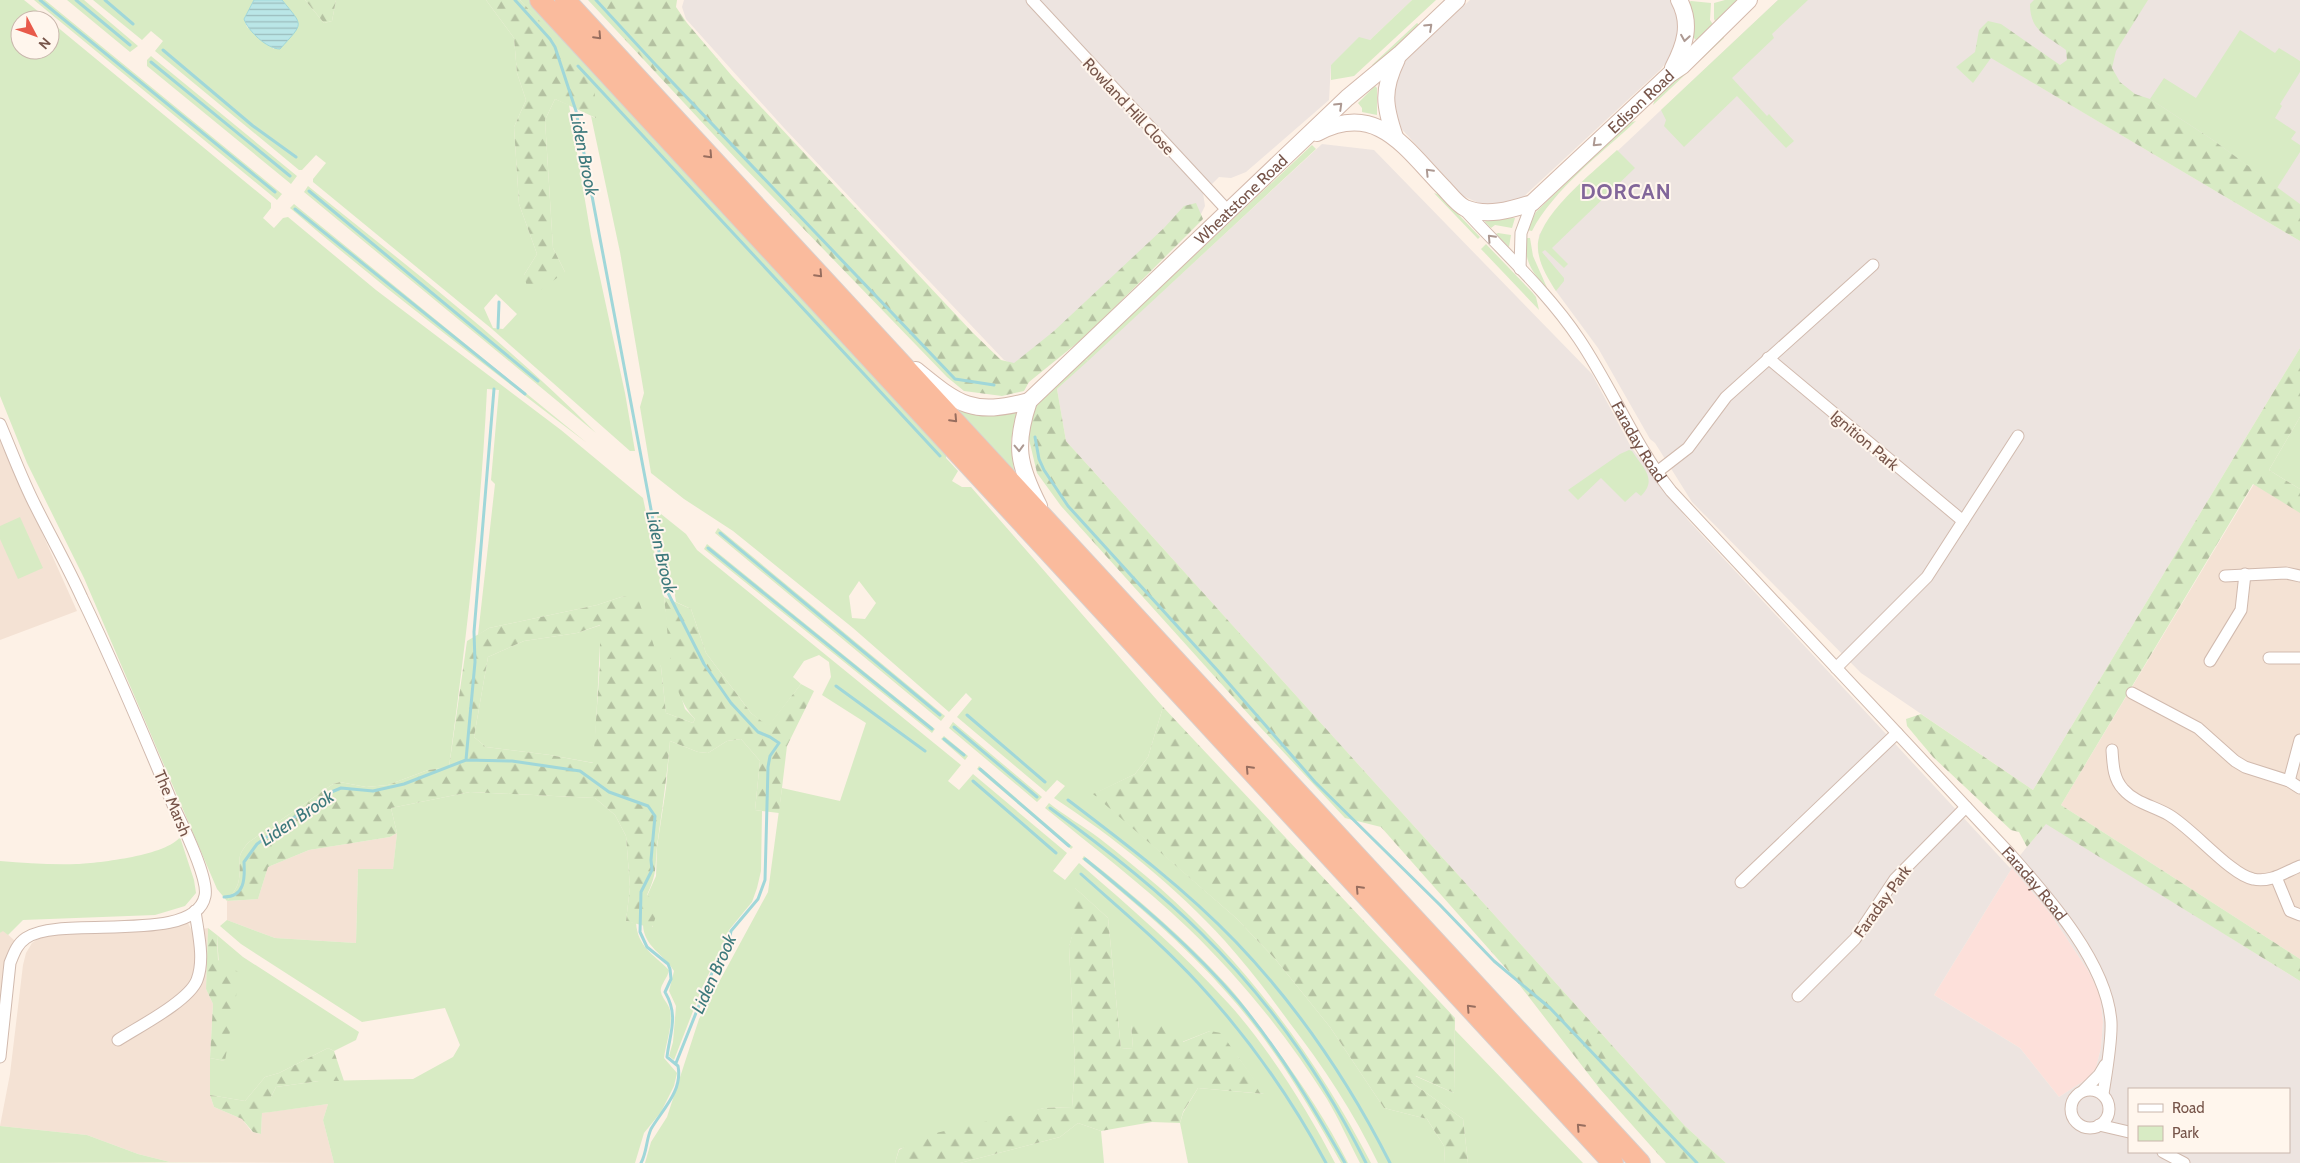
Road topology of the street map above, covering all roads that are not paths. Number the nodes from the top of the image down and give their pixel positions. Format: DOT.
graph roads {
  1 [pos="540,0"];
  2 [pos="565,0"];
  3 [pos="1032,0"];
  4 [pos="1457,0"];
  5 [pos="1679,0"];
  6 [pos="1749,0"];
  7 [pos="1400,54"];
  8 [pos="1670,74"];
  9 [pos="1395,138"];
  10 [pos="1304,140"];
  11 [pos="1532,203"];
  12 [pos="1462,207"];
  13 [pos="1228,211"];
  14 [pos="1873,265"];
  15 [pos="1520,269"];
  16 [pos="880,341"];
  17 [pos="1768,358"];
  18 [pos="1029,401"];
  19 [pos="0,424"];
  20 [pos="2018,436"];
  21 [pos="1657,472"];
  22 [pos="1046,520"];
  23 [pos="1963,521"];
  24 [pos="2245,574"];
  25 [pos="2226,576"];
  26 [pos="2300,576"];
  27 [pos="2268,658"];
  28 [pos="2300,658"];
  29 [pos="2210,661"];
  30 [pos="1836,668"];
  31 [pos="2132,693"];
  32 [pos="1897,733"];
  33 [pos="2300,740"];
  34 [pos="2112,750"];
  35 [pos="2100,765"];
  36 [pos="2113,765"];
  37 [pos="2289,781"];
  38 [pos="2300,788"];
  39 [pos="1966,807"];
  40 [pos="2300,866"];
  41 [pos="2276,877"];
  42 [pos="1741,882"];
  43 [pos="195,911"];
  44 [pos="2300,916"];
  45 [pos="1798,996"];
  46 [pos="2,1025"];
  47 [pos="118,1040"];
  48 [pos="0,1057"];
  49 [pos="2106,1064"];
  50 [pos="2084,1090"];
  51 [pos="2103,1094"];
  52 [pos="2109,1109"];
  53 [pos="2099,1126"];
  54 [pos="2128,1131"];
  55 [pos="2128,1132"];
  56 [pos="2165,1153"];
  57 [pos="1613,1163"];
  58 [pos="1640,1163"];
  59 [pos="2184,1163"];
  57 -- 1 [label="highway, one-way"];
  2 -- 16 [label="highway, one-way"];
  3 -- 13 [label="street, Rowland Hill Close"];
  7 -- 4 [label="main road, Wheatstone Road, one-way"];
  5 -- 8 [label="main road, one-way"];
  6 -- 8 [label="main road, Edison Road"];
  7 -- 9 [label="main road, Faraday Road"];
  10 -- 7 [label="main road, Wheatstone Road, one-way"];
  8 -- 11 [label="main road, Edison Road, one-way"];
  9 -- 10 [label="main road, Faraday Road"];
  12 -- 9 [label="main road, Faraday Road, one-way"];
  10 -- 13 [label="main road, Wheatstone Road"];
  11 -- 12 [label="main road, Edison Road"];
  11 -- 15 [label="street, Edison Road"];
  15 -- 12 [label="street, Faraday Road, one-way"];
  13 -- 18 [label="main road, Wheatstone Road"];
  14 -- 17 [label="street"];
  15 -- 21 [label="street, Faraday Road"];
  16 -- 18 [label="main road"];
  16 -- 22 [label="highway, one-way"];
  17 -- 21 [label="street"];
  17 -- 23 [label="street, Ignition Park"];
  18 -- 22 [label="main road, one-way"];
  19 -- 43 [label="street, The Marsh"];
  20 -- 23 [label="street"];
  21 -- 30 [label="street, Faraday Road"];
  22 -- 58 [label="highway"];
  23 -- 30 [label="street"];
  24 -- 25 [label="street"];
  24 -- 26 [label="street"];
  24 -- 29 [label="street"];
  27 -- 28 [label="street"];
  30 -- 32 [label="street, Faraday Road"];
  31 -- 37 [label="street"];
  32 -- 39 [label="street, Faraday Road"];
  32 -- 42 [label="street"];
  33 -- 37 [label="street"];
  34 -- 36 [label="street"];
  35 -- 36 [label="street"];
  36 -- 41 [label="street"];
  37 -- 38 [label="street"];
  39 -- 45 [label="street, Faraday Park"];
  39 -- 49 [label="street, Faraday Road"];
  40 -- 41 [label="street"];
  41 -- 44 [label="street"];
  43 -- 46 [label="street"];
  43 -- 47 [label="street"];
  46 -- 48 [label="street"];
  49 -- 50 [label="street"];
  49 -- 51 [label="street, Faraday Road"];
  50 -- 51 [label="street"];
  50 -- 53 [label="street"];
  51 -- 52 [label="street"];
  52 -- 53 [label="street"];
  52 -- 54 [label="street"];
  53 -- 55 [label="street"];
  56 -- 59 [label="street"];
}
